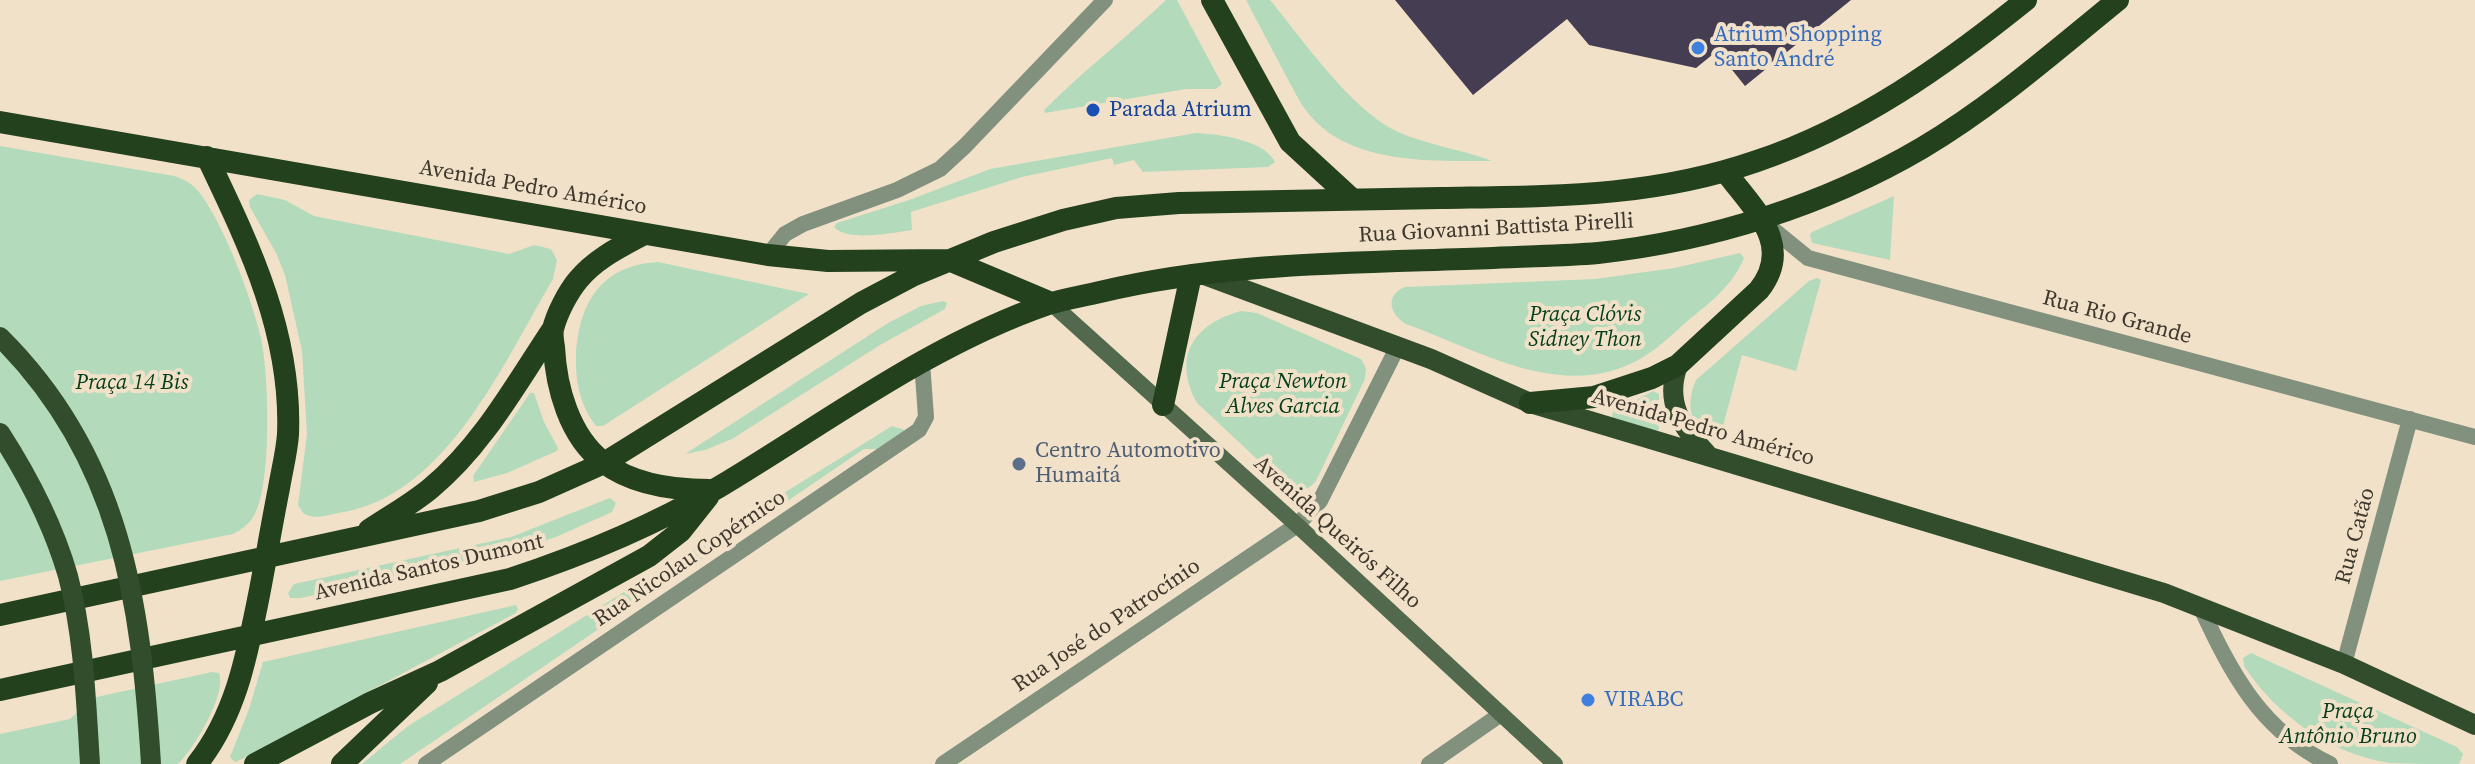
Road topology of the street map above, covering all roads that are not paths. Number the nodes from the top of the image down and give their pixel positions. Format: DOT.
graph roads {
  1 [pos="1212,0"];
  2 [pos="2026,0"];
  3 [pos="2118,0"];
  4 [pos="1104,1"];
  5 [pos="0,122"];
  6 [pos="207,157"];
  7 [pos="1725,171"];
  8 [pos="1352,199"];
  9 [pos="1760,218"];
  10 [pos="644,234"];
  11 [pos="768,255"];
  12 [pos="949,260"];
  13 [pos="1196,274"];
  14 [pos="1051,303"];
  15 [pos="552,330"];
  16 [pos="0,337"];
  17 [pos="1398,346"];
  18 [pos="922,362"];
  19 [pos="1678,365"];
  20 [pos="1530,403"];
  21 [pos="1163,405"];
  22 [pos="2410,419"];
  23 [pos="0,433"];
  24 [pos="2475,437"];
  25 [pos="1710,457"];
  26 [pos="604,463"];
  27 [pos="714,490"];
  28 [pos="1297,525"];
  29 [pos="358,538"];
  30 [pos="266,558"];
  31 [pos="2200,606"];
  32 [pos="0,615"];
  33 [pos="251,636"];
  34 [pos="2344,664"];
  35 [pos="440,671"];
  36 [pos="0,690"];
  37 [pos="1501,714"];
  38 [pos="2475,725"];
  39 [pos="90,764"];
  40 [pos="151,764"];
  41 [pos="197,764"];
  42 [pos="255,764"];
  43 [pos="342,764"];
  44 [pos="426,764"];
  45 [pos="943,764"];
  46 [pos="1429,764"];
  47 [pos="1555,764"];
  48 [pos="2330,764"];
  1 -- 8 [label="highway"];
  2 -- 7 [label="highway, Rua Giovanni Battista Pirelli"];
  3 -- 9 [label="highway, Rua Giovanni Battista Pirelli"];
  4 -- 11 [label="street"];
  5 -- 6 [label="highway, Avenida Pedro Américo"];
  6 -- 10 [label="highway, Avenida Pedro Américo"];
  6 -- 30 [label="highway"];
  7 -- 8 [label="highway, Rua Giovanni Battista Pirelli"];
  7 -- 9 [label="highway"];
  8 -- 12 [label="highway, Rua Giovanni Battista Pirelli"];
  9 -- 13 [label="highway, Rua Giovanni Battista Pirelli"];
  9 -- 19 [label="highway"];
  9 -- 22 [label="street, Rua Rio Grande"];
  10 -- 11 [label="highway, Avenida Pedro Américo"];
  10 -- 15 [label="highway"];
  11 -- 12 [label="highway, Avenida Pedro Américo"];
  12 -- 14 [label="highway, Avenida Pedro Américo"];
  12 -- 26 [label="highway, Avenida Santos Dumont"];
  13 -- 14 [label="highway, Rua Giovanni Battista Pirelli"];
  13 -- 17 [label="main road, Avenida Pedro Américo"];
  13 -- 21 [label="highway"];
  14 -- 18 [label="highway, Avenida Santos Dumont"];
  14 -- 21 [label="main road, Avenida Queirós Filho"];
  15 -- 26 [label="highway"];
  15 -- 29 [label="highway"];
  16 -- 40 [label="main road, bridge"];
  17 -- 20 [label="main road, Avenida Pedro Américo"];
  17 -- 28 [label="street"];
  18 -- 27 [label="highway, Avenida Santos Dumont"];
  18 -- 44 [label="street, Rua Nicolau Copérnico"];
  19 -- 20 [label="highway"];
  19 -- 25 [label="main road"];
  20 -- 25 [label="main road, Avenida Pedro Américo"];
  21 -- 28 [label="main road, Avenida Queirós Filho"];
  22 -- 24 [label="street, Rua Rio Grande"];
  22 -- 34 [label="street, Rua Catão"];
  23 -- 39 [label="main road, bridge"];
  25 -- 31 [label="main road, Avenida Pedro Américo"];
  26 -- 27 [label="highway"];
  26 -- 29 [label="highway, Avenida Santos Dumont"];
  27 -- 33 [label="highway, Avenida Santos Dumont"];
  27 -- 35 [label="highway"];
  28 -- 37 [label="main road, Avenida Queirós Filho"];
  28 -- 45 [label="street, Rua José do Patrocínio"];
  29 -- 30 [label="highway, Avenida Santos Dumont"];
  30 -- 32 [label="highway, Avenida Santos Dumont"];
  30 -- 33 [label="highway"];
  31 -- 34 [label="main road, Avenida Pedro Américo"];
  31 -- 48 [label="street"];
  33 -- 36 [label="highway, Avenida Santos Dumont"];
  33 -- 41 [label="highway"];
  34 -- 38 [label="main road, Avenida Pedro Américo"];
  35 -- 42 [label="highway"];
  35 -- 43 [label="highway"];
  37 -- 46 [label="street"];
  37 -- 47 [label="main road, Avenida Queirós Filho"];
}
